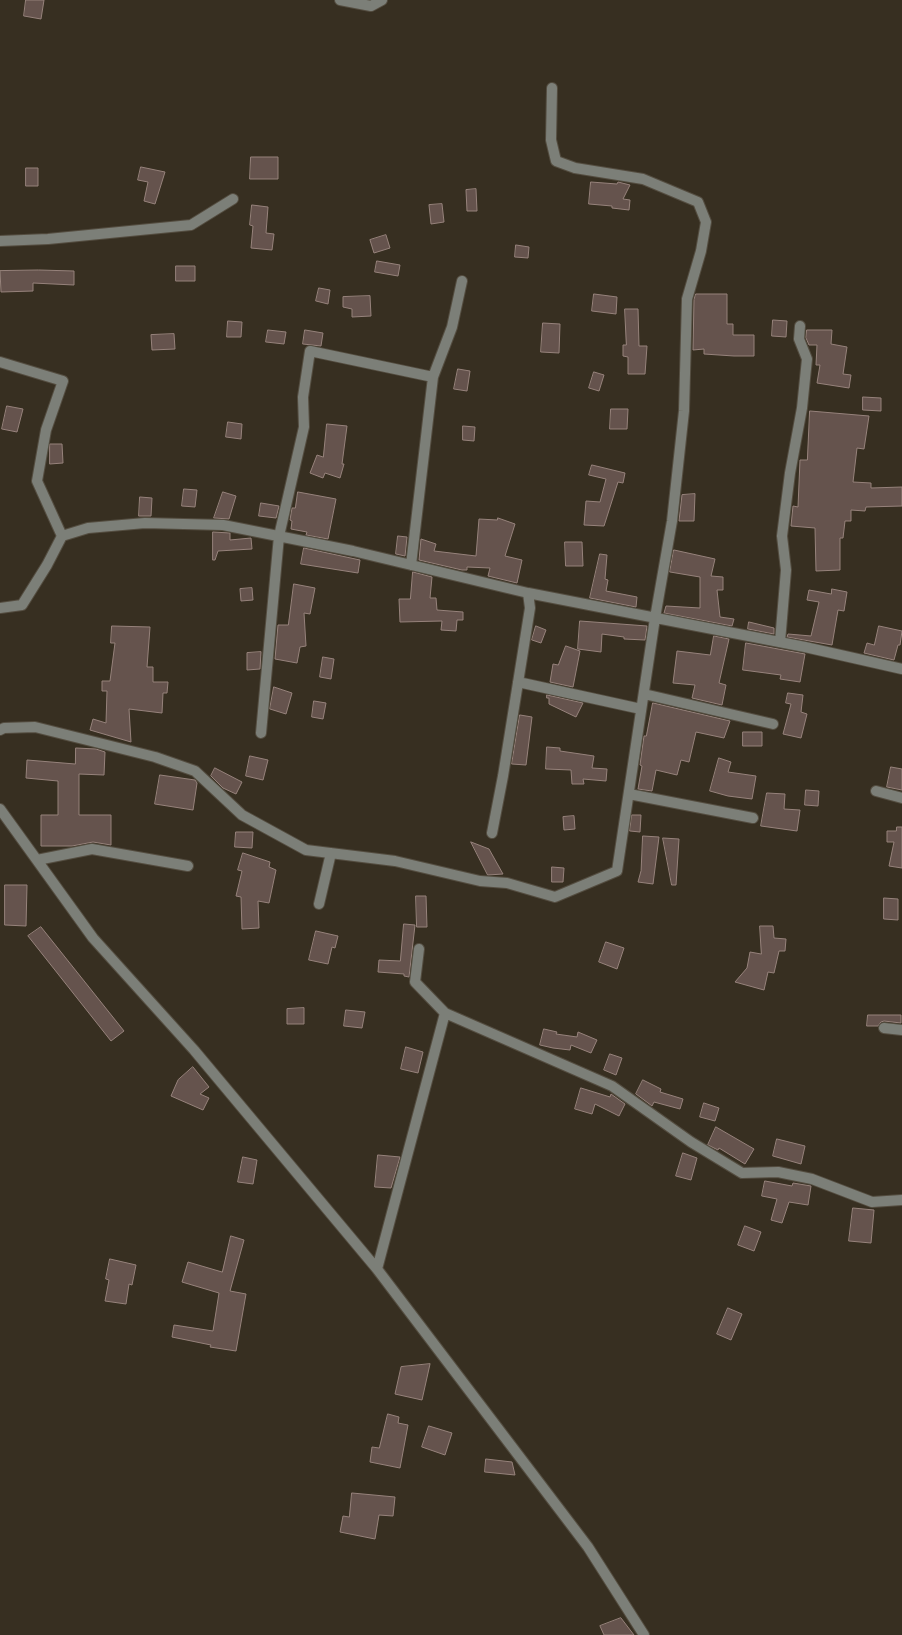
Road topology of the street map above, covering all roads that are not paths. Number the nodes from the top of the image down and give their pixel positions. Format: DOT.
graph roads {
  1 [pos="340,0"];
  2 [pos="382,0"];
  3 [pos="552,88"];
  4 [pos="233,199"];
  5 [pos="0,241"];
  6 [pos="462,281"];
  7 [pos="800,326"];
  8 [pos="0,362"];
  9 [pos="433,377"];
  10 [pos="62,536"];
  11 [pos="279,536"];
  12 [pos="411,565"];
  13 [pos="528,593"];
  14 [pos="0,608"];
  15 [pos="655,618"];
  16 [pos="780,642"];
  17 [pos="902,669"];
  18 [pos="518,682"];
  19 [pos="644,694"];
  20 [pos="642,709"];
  21 [pos="773,724"];
  22 [pos="0,730"];
  23 [pos="261,733"];
  24 [pos="876,791"];
  25 [pos="629,794"];
  26 [pos="902,798"];
  27 [pos="0,809"];
  28 [pos="753,818"];
  29 [pos="492,833"];
  30 [pos="331,853"];
  31 [pos="37,860"];
  32 [pos="188,866"];
  33 [pos="319,904"];
  34 [pos="419,948"];
  35 [pos="445,1013"];
  36 [pos="884,1028"];
  37 [pos="902,1030"];
  38 [pos="902,1200"];
  39 [pos="377,1269"];
  40 [pos="644,1635"];
  1 -- 2 [label="street"];
  3 -- 15 [label="street"];
  4 -- 5 [label="street"];
  6 -- 9 [label="street"];
  7 -- 16 [label="street"];
  8 -- 10 [label="street"];
  9 -- 11 [label="street"];
  9 -- 12 [label="street"];
  10 -- 11 [label="street"];
  10 -- 14 [label="street"];
  11 -- 12 [label="street"];
  11 -- 23 [label="street"];
  12 -- 13 [label="street"];
  13 -- 15 [label="street"];
  13 -- 18 [label="street"];
  15 -- 16 [label="street"];
  15 -- 19 [label="street"];
  16 -- 17 [label="street"];
  18 -- 20 [label="street"];
  18 -- 29 [label="street"];
  19 -- 20 [label="street"];
  19 -- 21 [label="street"];
  20 -- 25 [label="street"];
  22 -- 30 [label="street"];
  24 -- 26 [label="street"];
  25 -- 28 [label="street"];
  25 -- 30 [label="street"];
  27 -- 31 [label="street"];
  30 -- 33 [label="street"];
  31 -- 32 [label="street"];
  31 -- 39 [label="street"];
  34 -- 35 [label="street"];
  35 -- 38 [label="street"];
  35 -- 39 [label="street"];
  36 -- 37 [label="street"];
  39 -- 40 [label="street"];
}
